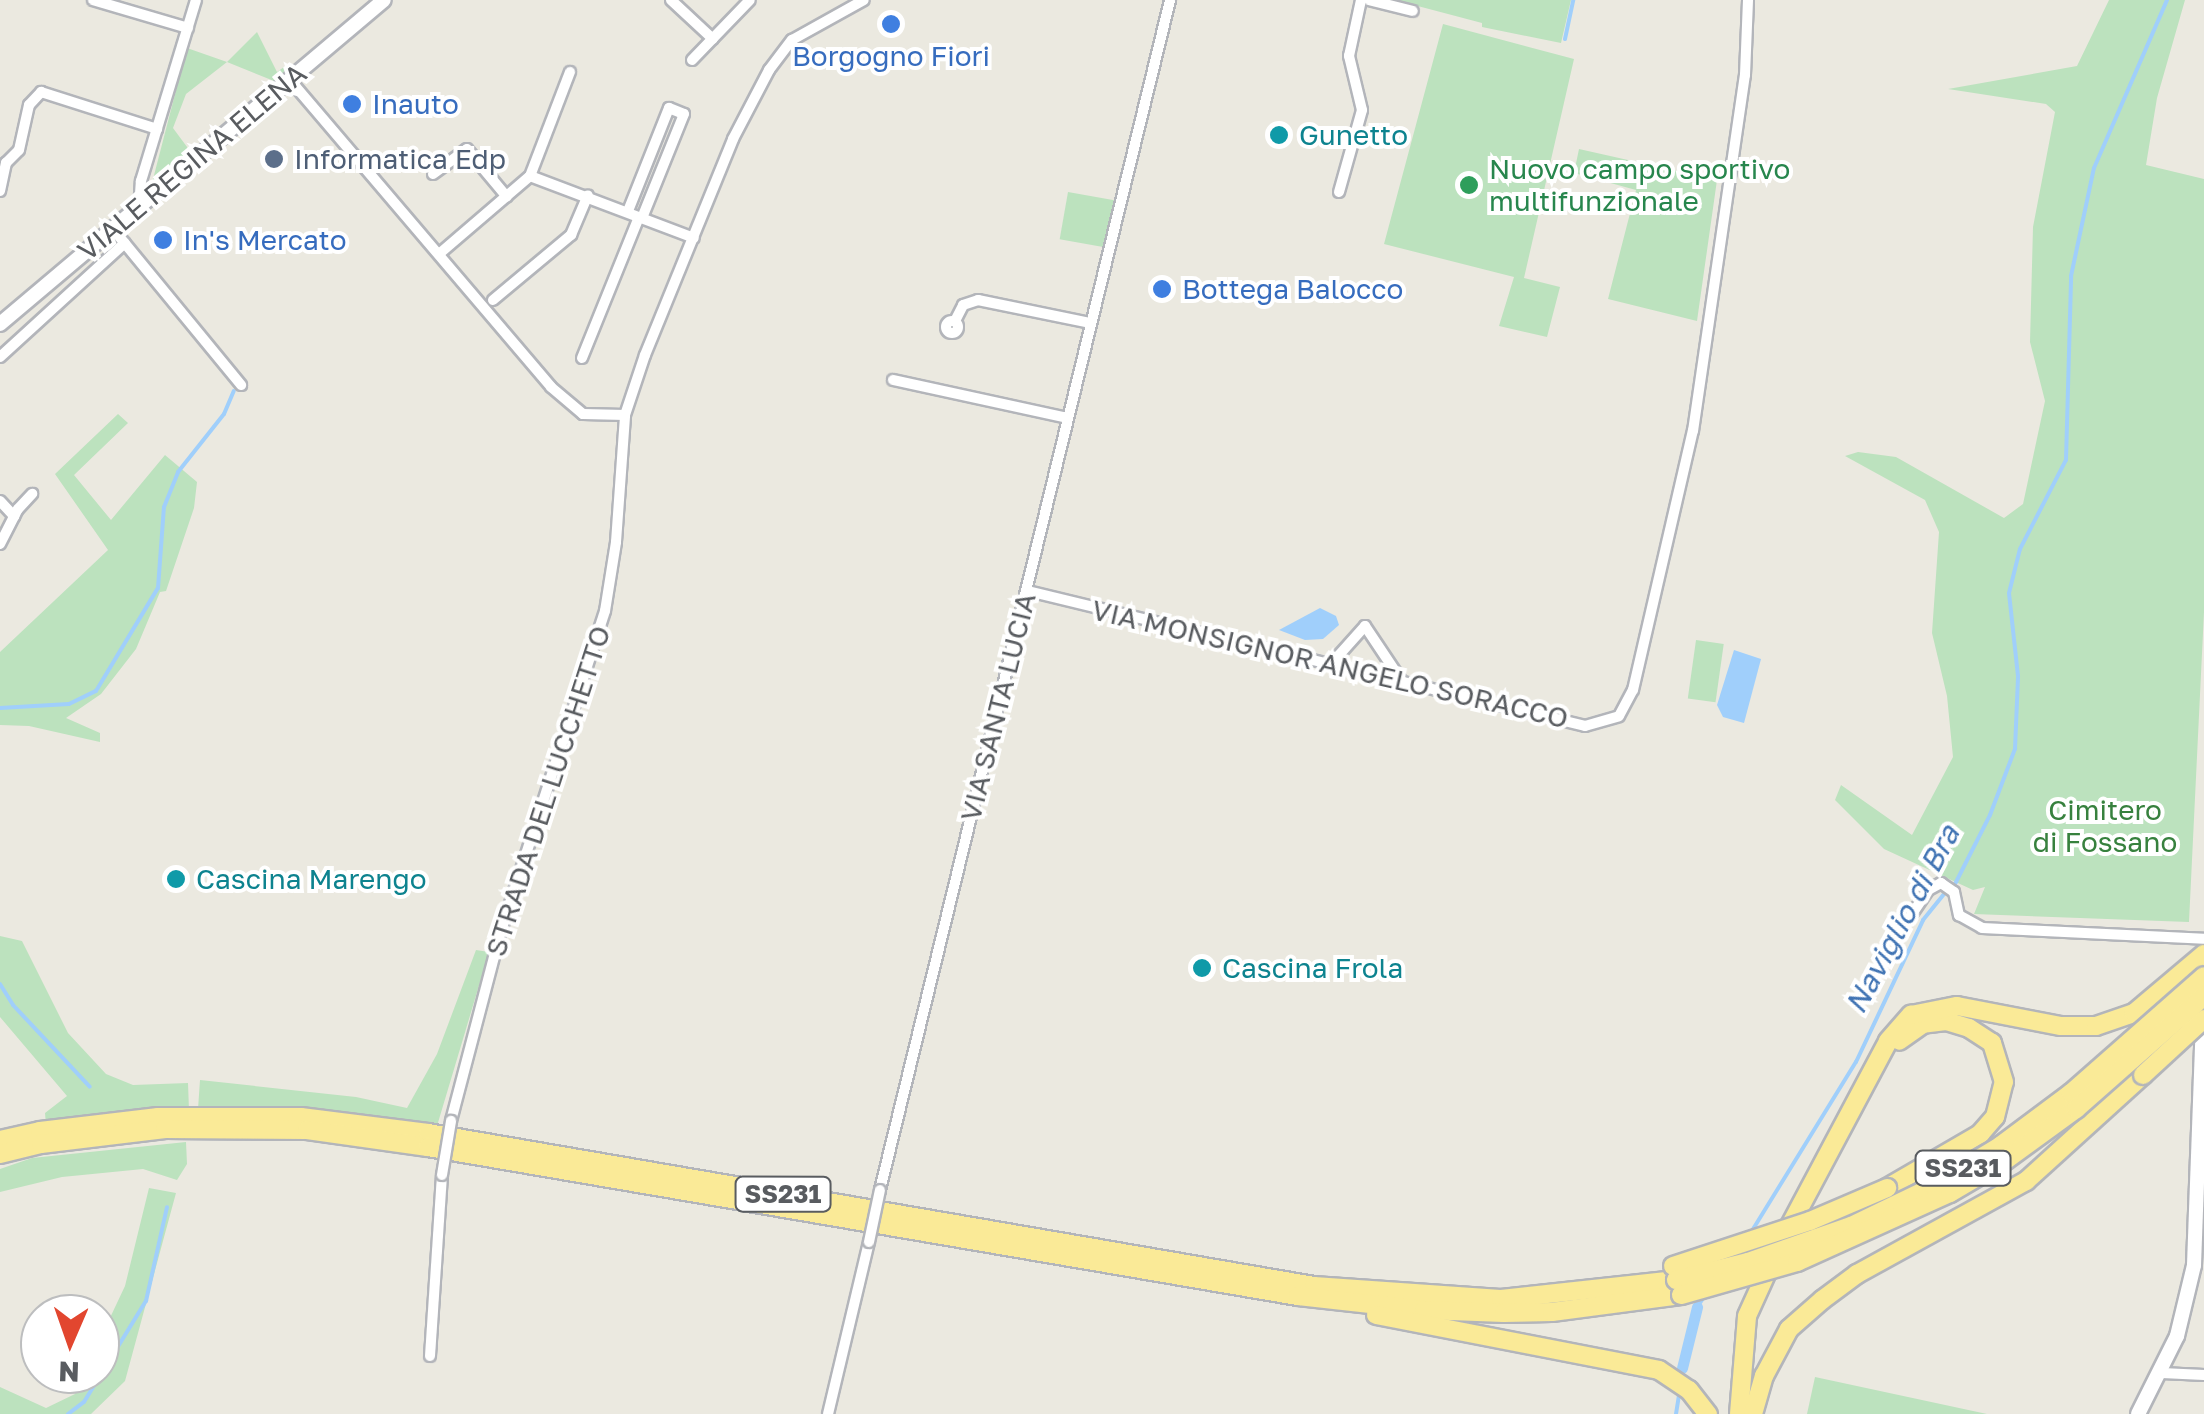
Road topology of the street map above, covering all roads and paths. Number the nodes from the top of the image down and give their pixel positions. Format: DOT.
graph roads {
  1 [pos="93,0"];
  2 [pos="196,0"];
  3 [pos="384,0"];
  4 [pos="671,0"];
  5 [pos="750,0"];
  6 [pos="864,0"];
  7 [pos="1170,0"];
  8 [pos="1361,0"];
  9 [pos="1369,0"];
  10 [pos="1748,0"];
  11 [pos="1413,11"];
  12 [pos="188,28"];
  13 [pos="713,39"];
  14 [pos="692,60"];
  15 [pos="570,72"];
  16 [pos="290,80"];
  17 [pos="158,129"];
  18 [pos="433,174"];
  19 [pos="530,176"];
  20 [pos="0,190"];
  21 [pos="1339,192"];
  22 [pos="588,195"];
  23 [pos="507,197"];
  24 [pos="139,208"];
  25 [pos="637,215"];
  26 [pos="113,229"];
  27 [pos="694,238"];
  28 [pos="126,243"];
  29 [pos="439,254"];
  30 [pos="493,300"];
  31 [pos="954,321"];
  32 [pos="1090,323"];
  33 [pos="0,324"];
  34 [pos="0,357"];
  35 [pos="582,358"];
  36 [pos="893,380"];
  37 [pos="241,385"];
  38 [pos="625,415"];
  39 [pos="1068,418"];
  40 [pos="32,494"];
  41 [pos="0,501"];
  42 [pos="14,516"];
  43 [pos="0,544"];
  44 [pos="1028,591"];
  45 [pos="1331,664"];
  46 [pos="1400,680"];
  47 [pos="1910,917"];
  48 [pos="2204,939"];
  49 [pos="2204,954"];
  50 [pos="2204,976"];
  51 [pos="2204,993"];
  52 [pos="2204,1019"];
  53 [pos="1869,1075"];
  54 [pos="0,1140"];
  55 [pos="0,1154"];
  56 [pos="1677,1281"];
  57 [pos="1298,1296"];
  58 [pos="430,1356"];
  59 [pos="2162,1373"];
  60 [pos="2204,1374"];
  61 [pos="828,1414"];
  62 [pos="1708,1414"];
  63 [pos="1739,1414"];
  64 [pos="1753,1414"];
  65 [pos="2138,1414"];
  1 -- 12 [label="street"];
  2 -- 12 [label="street"];
  3 -- 16 [label="main road, VIALE REGINA ELENA"];
  4 -- 13 [label="street"];
  5 -- 13 [label="street"];
  6 -- 27 [label="street, STRADA DEL LUCCHETTO"];
  7 -- 32 [label="street, VIA SANTA LUCIA"];
  8 -- 21 [label="street"];
  9 -- 11 [label="street"];
  10 -- 46 [label="street, VIA MONSIGNOR ANGELO SORACCO"];
  12 -- 17 [label="street"];
  13 -- 14 [label="street"];
  15 -- 19 [label="street"];
  16 -- 24 [label="main road, VIALE REGINA ELENA"];
  16 -- 29 [label="street"];
  17 -- 20 [label="street"];
  17 -- 24 [label="street"];
  18 -- 23 [label="street"];
  19 -- 22 [label="street"];
  19 -- 23 [label="street"];
  22 -- 25 [label="street"];
  22 -- 30 [label="street"];
  23 -- 29 [label="street"];
  24 -- 26 [label="main road, VIALE REGINA ELENA"];
  25 -- 25 [label="street"];
  25 -- 27 [label="street"];
  25 -- 35 [label="street"];
  26 -- 28 [label="street"];
  26 -- 33 [label="main road, VIALE REGINA ELENA"];
  27 -- 38 [label="street, STRADA DEL LUCCHETTO"];
  28 -- 34 [label="street"];
  28 -- 37 [label="street"];
  29 -- 38 [label="street"];
  31 -- 32 [label="street"];
  32 -- 39 [label="street, VIA SANTA LUCIA"];
  36 -- 39 [label="street"];
  38 -- 58 [label="street, STRADA DEL LUCCHETTO, bridge"];
  39 -- 44 [label="street, VIA SANTA LUCIA"];
  40 -- 42 [label="street"];
  41 -- 42 [label="street"];
  42 -- 43 [label="street"];
  44 -- 45 [label="street, VIA MONSIGNOR ANGELO SORACCO"];
  44 -- 61 [label="street, VIA SANTA LUCIA, bridge"];
  45 -- 46 [label="street, VIA MONSIGNOR ANGELO SORACCO"];
  45 -- 46 [label="street"];
  47 -- 48 [label="street"];
  49 -- 53 [label="highway"];
  50 -- 56 [label="highway, SS231, bridge"];
  51 -- 56 [label="highway, SS231, bridge"];
  51 -- 59 [label="main road"];
  52 -- 64 [label="highway, bridge"];
  53 -- 56 [label="highway, bridge"];
  53 -- 63 [label="highway"];
  54 -- 56 [label="highway, SS231"];
  55 -- 57 [label="highway, SS231"];
  56 -- 57 [label="highway, SS231"];
  57 -- 62 [label="highway"];
  59 -- 60 [label="street"];
  59 -- 65 [label="main road"];
}
